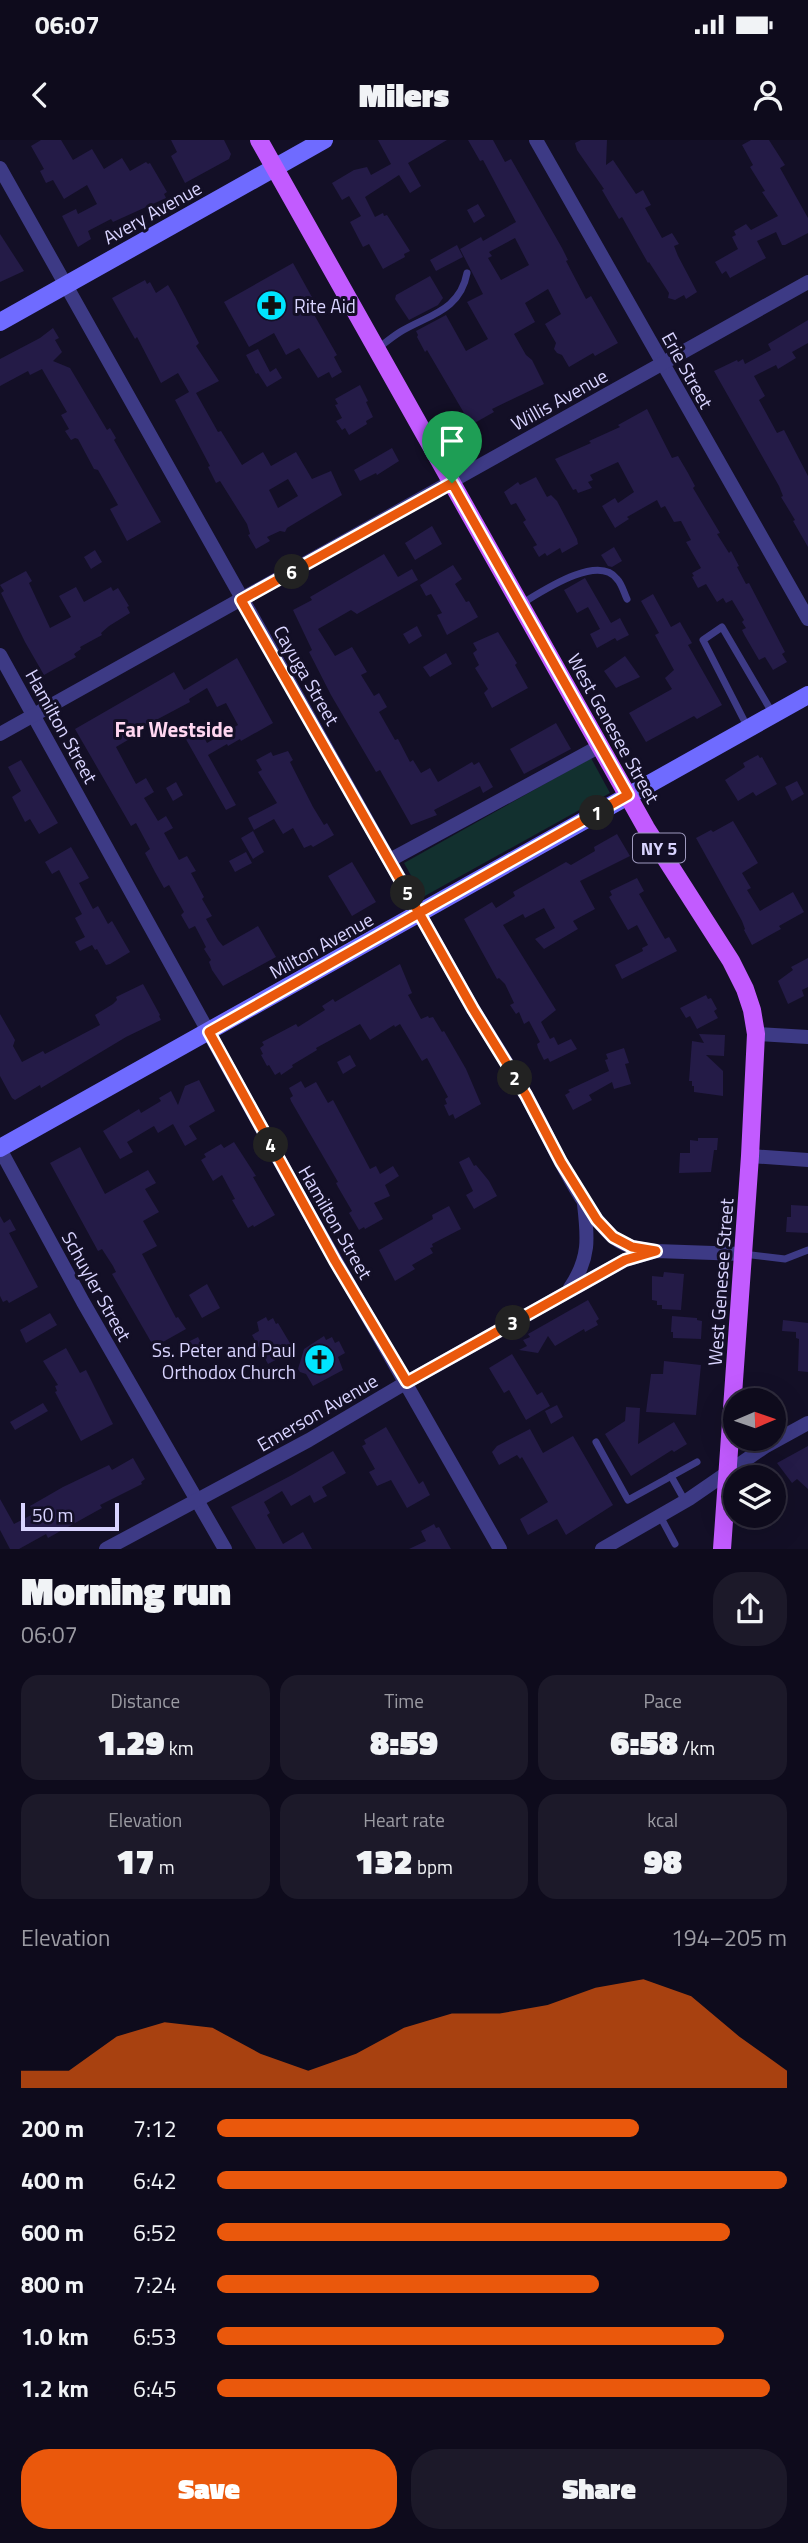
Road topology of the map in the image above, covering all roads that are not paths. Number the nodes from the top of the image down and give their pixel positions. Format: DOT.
graph roads {
  1 [pos="259,140"];
  2 [pos="324,140"];
  3 [pos="536,140"];
  4 [pos="0,167"];
  5 [pos="274,168"];
  6 [pos="467,273"];
  7 [pos="808,282"];
  8 [pos="65,285"];
  9 [pos="0,322"];
  10 [pos="377,349"];
  11 [pos="662,363"];
  12 [pos="452,483"];
  13 [pos="627,599"];
  14 [pos="241,600"];
  15 [pos="521,605"];
  16 [pos="808,619"];
  17 [pos="0,654"];
  18 [pos="808,695"];
  19 [pos="774,714"];
  20 [pos="34,715"];
  21 [pos="748,729"];
  22 [pos="0,734"];
  23 [pos="600,746"];
  24 [pos="628,795"];
  25 [pos="390,860"];
  26 [pos="419,913"];
  27 [pos="209,1032"];
  28 [pos="756,1034"];
  29 [pos="808,1037"];
  30 [pos="0,1149"];
  31 [pos="750,1156"];
  32 [pos="808,1160"];
  33 [pos="584,1199"];
  34 [pos="808,1250"];
  35 [pos="656,1251"];
  36 [pos="742,1254"];
  37 [pos="568,1292"];
  38 [pos="407,1382"];
  39 [pos="808,1423"];
  40 [pos="596,1442"];
  41 [pos="696,1462"];
  42 [pos="728,1465"];
  43 [pos="737,1465"];
  44 [pos="723,1474"];
  45 [pos="671,1476"];
  46 [pos="195,1501"];
  47 [pos="685,1501"];
  48 [pos="660,1516"];
  49 [pos="724,1528"];
  50 [pos="675,1544"];
  51 [pos="106,1549"];
  52 [pos="225,1549"];
  53 [pos="500,1549"];
  54 [pos="602,1549"];
  55 [pos="722,1549"];
  1 -- 5 [label="main road, West Genesee Street / NY 5"];
  2 -- 5 [label="street, Avery Avenue"];
  3 -- 11 [label="street, Erie Street"];
  4 -- 8 [label="street, Cayuga Street"];
  5 -- 8 [label="street, Avery Avenue"];
  5 -- 10 [label="main road, West Genesee Street / NY 5"];
  6 -- 10 [label="lane"];
  7 -- 11 [label="street, Willis Avenue"];
  8 -- 9 [label="street, Avery Avenue"];
  8 -- 14 [label="street, Cayuga Street"];
  10 -- 12 [label="main road, West Genesee Street / NY 5"];
  11 -- 12 [label="street, Willis Avenue"];
  11 -- 16 [label="street, Erie Street"];
  12 -- 14 [label="street, Willis Avenue"];
  12 -- 15 [label="main road, West Genesee Street / NY 5"];
  13 -- 15 [label="lane"];
  14 -- 20 [label="street, Willis Avenue"];
  14 -- 25 [label="street, Cayuga Street"];
  15 -- 23 [label="main road, West Genesee Street / NY 5"];
  17 -- 20 [label="street, Hamilton Street"];
  18 -- 19 [label="street, Milton Avenue"];
  19 -- 21 [label="street, Milton Avenue"];
  19 -- 21 [label="lane"];
  20 -- 22 [label="street, Willis Avenue"];
  20 -- 27 [label="street, Hamilton Street"];
  21 -- 24 [label="street, Milton Avenue"];
  23 -- 24 [label="main road, West Genesee Street / NY 5"];
  23 -- 25 [label="street"];
  24 -- 26 [label="street, Milton Avenue"];
  24 -- 28 [label="main road, West Genesee Street / NY 5"];
  25 -- 26 [label="street, Cayuga Street"];
  26 -- 27 [label="street, Milton Avenue"];
  26 -- 33 [label="street, Cayuga Street"];
  27 -- 30 [label="street, Milton Avenue"];
  27 -- 38 [label="street, Hamilton Street"];
  28 -- 29 [label="street"];
  28 -- 31 [label="main road, West Genesee Street / NY 5"];
  30 -- 46 [label="street, Schuyler Street"];
  31 -- 32 [label="street"];
  31 -- 36 [label="main road, West Genesee Street / NY 5"];
  33 -- 35 [label="street, Cayuga Street"];
  33 -- 37 [label="street, Cayuga Street"];
  34 -- 36 [label="lane"];
  35 -- 36 [label="street, Emerson Avenue"];
  35 -- 37 [label="street, Emerson Avenue"];
  36 -- 42 [label="main road, West Genesee Street / NY 5"];
  37 -- 38 [label="street, Emerson Avenue"];
  38 -- 46 [label="street, Emerson Avenue"];
  38 -- 53 [label="street, Hamilton Street"];
  39 -- 43 [label="street"];
  40 -- 45 [label="lane"];
  41 -- 45 [label="lane"];
  44 -- 47 [label="street"];
  45 -- 47 [label="lane"];
  46 -- 51 [label="street, Emerson Avenue"];
  46 -- 52 [label="street, Schuyler Street"];
  47 -- 48 [label="street"];
  48 -- 50 [label="lane"];
  48 -- 54 [label="street"];
  49 -- 55 [label="main road, West Genesee Street / NY 5"];
}
